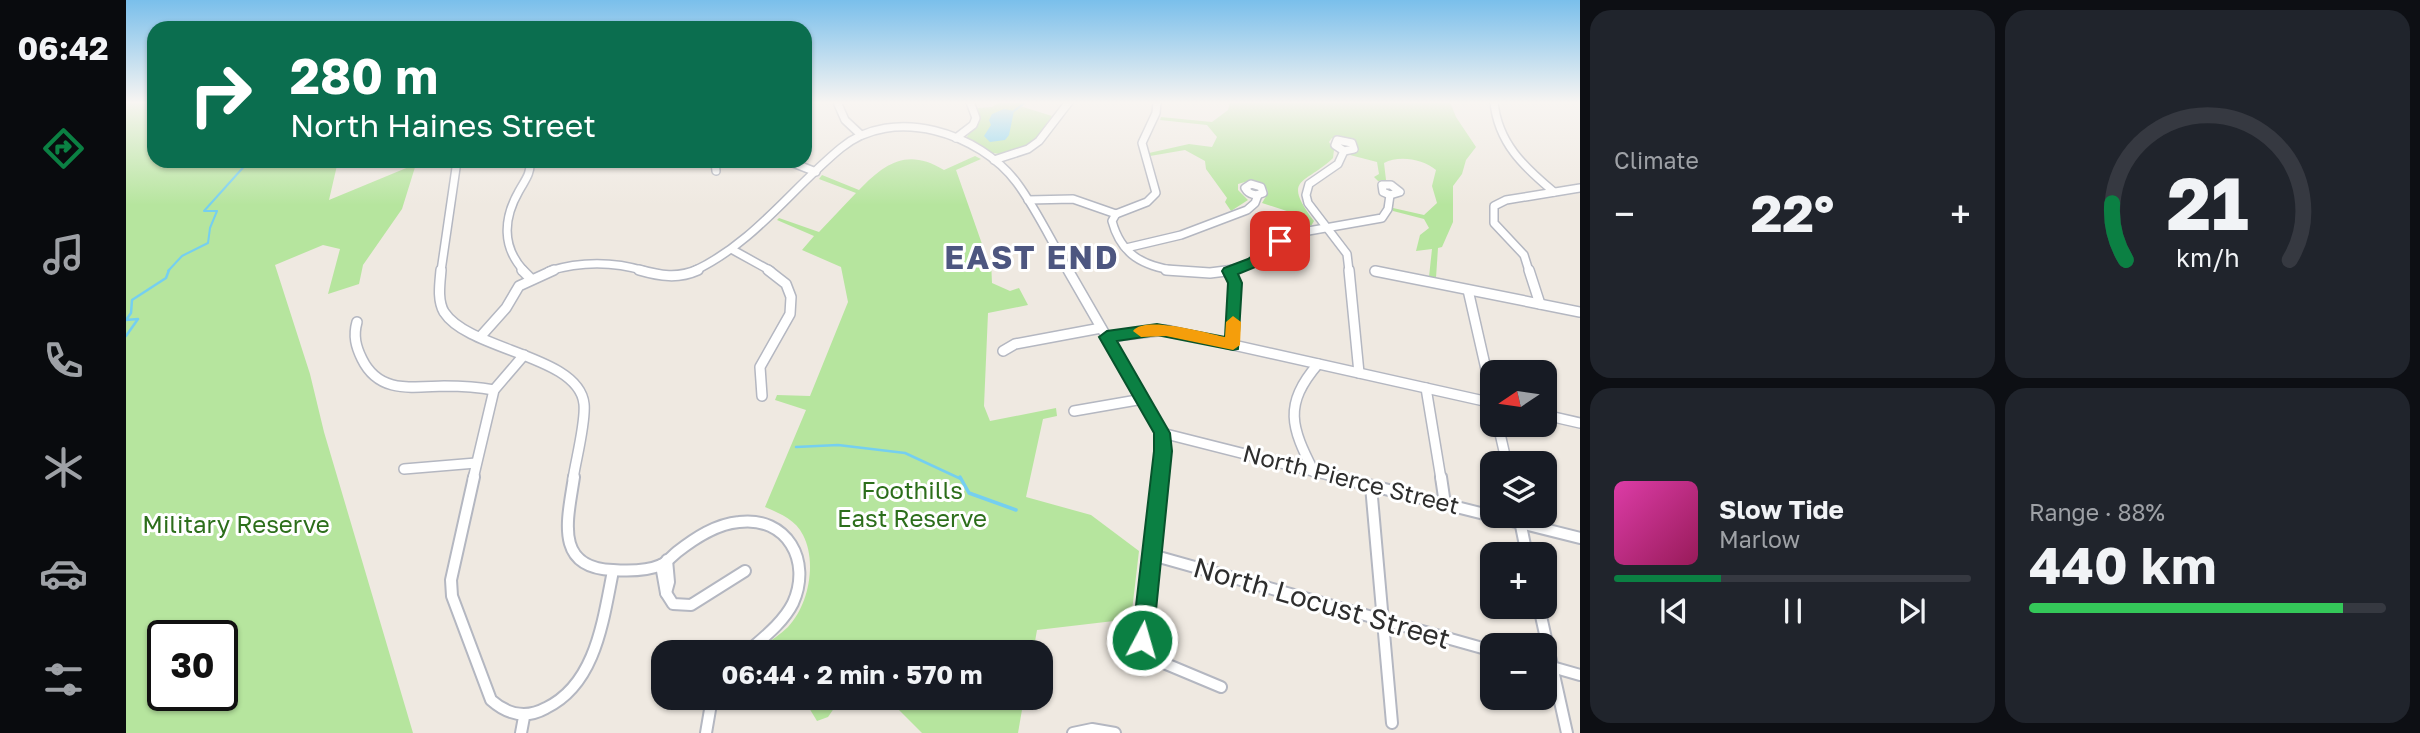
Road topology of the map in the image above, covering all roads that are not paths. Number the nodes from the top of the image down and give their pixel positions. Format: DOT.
graph roads {
  1 [pos="859,136"];
  2 [pos="948,136"];
  3 [pos="1043,136"];
  4 [pos="1143,136"];
  5 [pos="1503,136"];
  6 [pos="956,138"];
  7 [pos="1344,150"];
  8 [pos="994,160"];
  9 [pos="456,168"];
  10 [pos="531,168"];
  11 [pos="716,168"];
  12 [pos="806,168"];
  13 [pos="716,171"];
  14 [pos="816,172"];
  15 [pos="1580,188"];
  16 [pos="1554,192"];
  17 [pos="1258,195"];
  18 [pos="1390,195"];
  19 [pos="1028,200"];
  20 [pos="1116,214"];
  21 [pos="1328,229"];
  22 [pos="1126,248"];
  23 [pos="733,250"];
  24 [pos="1229,271"];
  25 [pos="1375,271"];
  26 [pos="530,278"];
  27 [pos="1468,290"];
  28 [pos="1540,304"];
  29 [pos="1580,312"];
  30 [pos="357,322"];
  31 [pos="1101,328"];
  32 [pos="481,336"];
  33 [pos="1107,337"];
  34 [pos="1233,345"];
  35 [pos="1003,351"];
  36 [pos="524,355"];
  37 [pos="1484,360"];
  38 [pos="1318,364"];
  39 [pos="1359,373"];
  40 [pos="1426,388"];
  41 [pos="494,390"];
  42 [pos="762,396"];
  43 [pos="1143,399"];
  44 [pos="1480,399"];
  45 [pos="1074,411"];
  46 [pos="1558,418"];
  47 [pos="1580,423"];
  48 [pos="1162,433"];
  49 [pos="476,463"];
  50 [pos="404,469"];
  51 [pos="1314,472"];
  52 [pos="1371,486"];
  53 [pos="1444,505"];
  54 [pos="1480,512"];
  55 [pos="1546,528"];
  56 [pos="1580,538"];
  57 [pos="1152,555"];
  58 [pos="664,562"];
  59 [pos="613,571"];
  60 [pos="745,571"];
  61 [pos="1383,620"];
  62 [pos="760,640"];
  63 [pos="1480,647"];
  64 [pos="1557,668"];
  65 [pos="1580,675"];
  66 [pos="1221,687"];
  67 [pos="1557,696"];
  68 [pos="710,710"];
  69 [pos="524,717"];
  70 [pos="1392,723"];
  71 [pos="521,733"];
  72 [pos="706,733"];
  73 [pos="1073,733"];
  74 [pos="1115,733"];
  75 [pos="1567,733"];
  1 -- 14 [label="street"];
  2 -- 6 [label="street"];
  3 -- 8 [label="street"];
  4 -- 20 [label="street"];
  5 -- 16 [label="street"];
  6 -- 8 [label="street"];
  7 -- 21 [label="street"];
  8 -- 19 [label="street"];
  9 -- 32 [label="street"];
  10 -- 26 [label="street"];
  11 -- 13 [label="street"];
  12 -- 14 [label="street"];
  14 -- 23 [label="street"];
  15 -- 16 [label="street"];
  16 -- 28 [label="street"];
  17 -- 22 [label="street"];
  18 -- 21 [label="street"];
  19 -- 20 [label="street"];
  19 -- 31 [label="street"];
  20 -- 22 [label="street"];
  21 -- 24 [label="street"];
  21 -- 39 [label="street"];
  22 -- 24 [label="street"];
  23 -- 26 [label="street"];
  23 -- 42 [label="street"];
  24 -- 34 [label="street"];
  25 -- 27 [label="street"];
  26 -- 32 [label="street"];
  27 -- 28 [label="street"];
  27 -- 37 [label="street"];
  28 -- 29 [label="street"];
  30 -- 41 [label="street"];
  31 -- 33 [label="street"];
  31 -- 35 [label="street"];
  32 -- 36 [label="street"];
  33 -- 34 [label="street"];
  33 -- 43 [label="street"];
  34 -- 38 [label="street"];
  36 -- 41 [label="street"];
  36 -- 59 [label="street"];
  38 -- 39 [label="street"];
  38 -- 51 [label="street"];
  39 -- 40 [label="street"];
  40 -- 44 [label="street"];
  40 -- 53 [label="street"];
  41 -- 49 [label="street"];
  43 -- 45 [label="street"];
  43 -- 48 [label="street"];
  46 -- 47 [label="street"];
  48 -- 51 [label="street, North Pierce Street"];
  48 -- 57 [label="street"];
  49 -- 50 [label="street"];
  49 -- 69 [label="street"];
  51 -- 52 [label="street, North Pierce Street"];
  52 -- 53 [label="street, North Pierce Street"];
  52 -- 61 [label="street"];
  53 -- 54 [label="street, North Pierce Street"];
  55 -- 56 [label="street, North Pierce Street"];
  57 -- 61 [label="street, North Locust Street"];
  57 -- 66 [label="street"];
  58 -- 59 [label="street"];
  58 -- 60 [label="street"];
  58 -- 62 [label="street"];
  59 -- 69 [label="street"];
  61 -- 63 [label="street, North Locust Street"];
  61 -- 70 [label="street"];
  64 -- 65 [label="street"];
  67 -- 75 [label="street"];
  68 -- 72 [label="street"];
  69 -- 71 [label="street"];
  73 -- 74 [label="street"];
}
